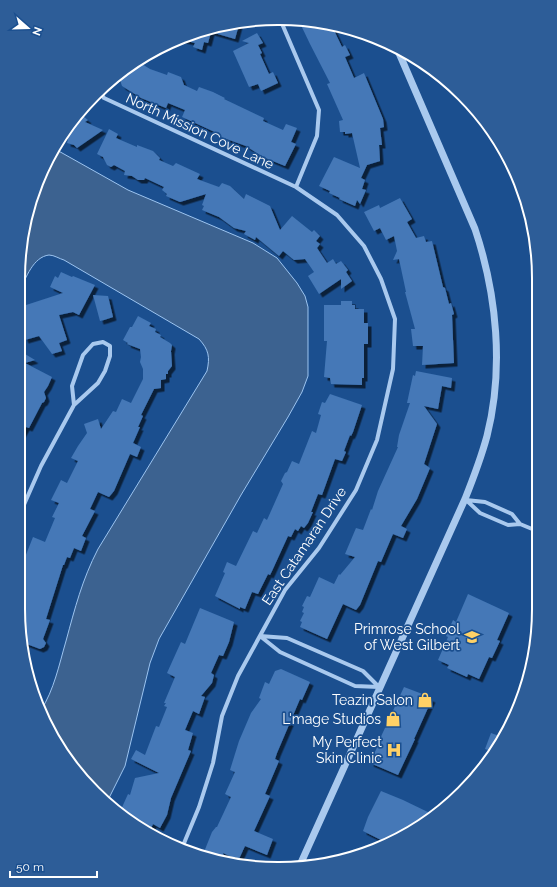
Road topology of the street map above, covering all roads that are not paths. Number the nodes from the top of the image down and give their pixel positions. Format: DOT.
graph roads {
  1 [pos="283,25"];
  2 [pos="401,56"];
  3 [pos="102,96"];
  4 [pos="296,187"];
  5 [pos="74,405"];
  6 [pos="465,499"];
  7 [pos="25,502"];
  8 [pos="520,524"];
  9 [pos="532,529"];
  10 [pos="260,636"];
  11 [pos="379,687"];
  12 [pos="184,844"];
  13 [pos="302,861"];
  1 -- 4 [label="street"];
  2 -- 6 [label="street"];
  3 -- 4 [label="street, North Mission Cove Lane"];
  4 -- 10 [label="street, East Catamaran Drive"];
  5 -- 5 [label="street"];
  5 -- 7 [label="street"];
  6 -- 8 [label="street"];
  6 -- 8 [label="street"];
  6 -- 11 [label="street"];
  8 -- 9 [label="street"];
  10 -- 11 [label="street"];
  10 -- 11 [label="street"];
  10 -- 12 [label="street, East Catamaran Drive"];
  11 -- 13 [label="street"];
}
